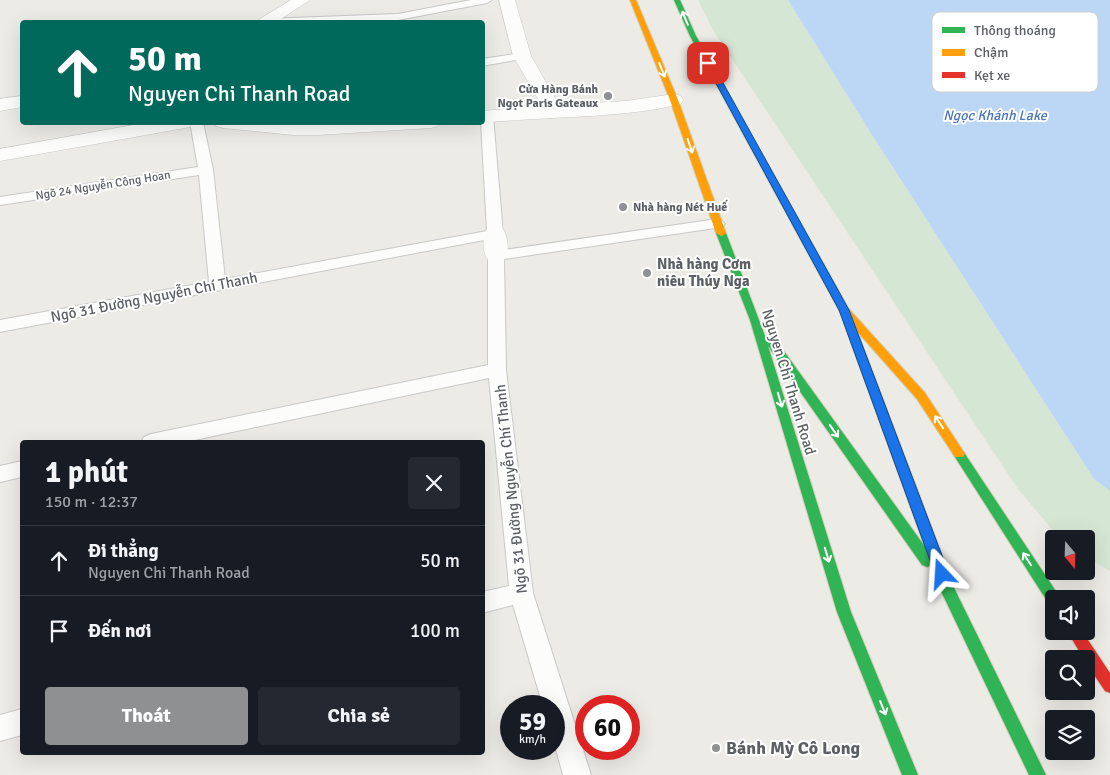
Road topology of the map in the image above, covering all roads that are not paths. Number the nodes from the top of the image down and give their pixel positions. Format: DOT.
graph roads {
  1 [pos="302,0"];
  2 [pos="487,0"];
  3 [pos="507,0"];
  4 [pos="633,0"];
  5 [pos="678,0"];
  6 [pos="269,20"];
  7 [pos="319,20"];
  8 [pos="522,56"];
  9 [pos="485,62"];
  10 [pos="674,100"];
  11 [pos="20,102"];
  12 [pos="0,105"];
  13 [pos="553,110"];
  14 [pos="485,116"];
  15 [pos="168,125"];
  16 [pos="197,125"];
  17 [pos="276,125"];
  18 [pos="392,125"];
  19 [pos="294,126"];
  20 [pos="0,155"];
  21 [pos="206,170"];
  22 [pos="0,201"];
  23 [pos="717,224"];
  24 [pos="495,244"];
  25 [pos="218,286"];
  26 [pos="844,310"];
  27 [pos="755,320"];
  28 [pos="0,326"];
  29 [pos="497,370"];
  30 [pos="161,440"];
  31 [pos="20,470"];
  32 [pos="0,474"];
  33 [pos="1048,590"];
  34 [pos="948,591"];
  35 [pos="521,593"];
  36 [pos="485,602"];
  37 [pos="1080,640"];
  38 [pos="1110,686"];
  39 [pos="20,723"];
  40 [pos="0,728"];
  41 [pos="577,775"];
  42 [pos="910,775"];
  43 [pos="1038,775"];
  1 -- 6 [label="street"];
  2 -- 7 [label="lane"];
  3 -- 8 [label="street"];
  4 -- 10 [label="main road, Nguyen Chi Thanh Road, one-way"];
  26 -- 5 [label="main road, one-way"];
  8 -- 9 [label="lane"];
  8 -- 13 [label="street"];
  10 -- 13 [label="street"];
  10 -- 23 [label="main road, Nguyen Chi Thanh Road, one-way"];
  11 -- 12 [label="street"];
  13 -- 14 [label="street"];
  14 -- 24 [label="lane"];
  15 -- 20 [label="street"];
  16 -- 21 [label="lane"];
  17 -- 19 [label="street"];
  18 -- 19 [label="street"];
  21 -- 22 [label="lane, Ngõ 24 Nguyễn Công Hoan"];
  21 -- 25 [label="lane"];
  23 -- 24 [label="lane, Ngõ 31 Đường Nguyễn Chí Thanh"];
  23 -- 27 [label="main road, Nguyen Chi Thanh Road"];
  24 -- 25 [label="lane, Ngõ 31 Đường Nguyễn Chí Thanh"];
  24 -- 29 [label="lane, Ngõ 31 Đường Nguyễn Chí Thanh"];
  25 -- 28 [label="lane, Ngõ 31 Đường Nguyễn Chí Thanh"];
  33 -- 26 [label="main road, one-way"];
  26 -- 34 [label="main road"];
  27 -- 34 [label="main road, one-way"];
  27 -- 42 [label="main road, Nguyen Chi Thanh Road, one-way"];
  29 -- 30 [label="lane"];
  29 -- 35 [label="lane, Ngõ 31 Đường Nguyễn Chí Thanh"];
  31 -- 32 [label="lane"];
  34 -- 43 [label="main road"];
  35 -- 36 [label="lane"];
  35 -- 41 [label="lane, Ngõ 31 Đường Nguyễn Chí Thanh"];
  37 -- 38 [label="main road"];
  39 -- 40 [label="lane"];
}
